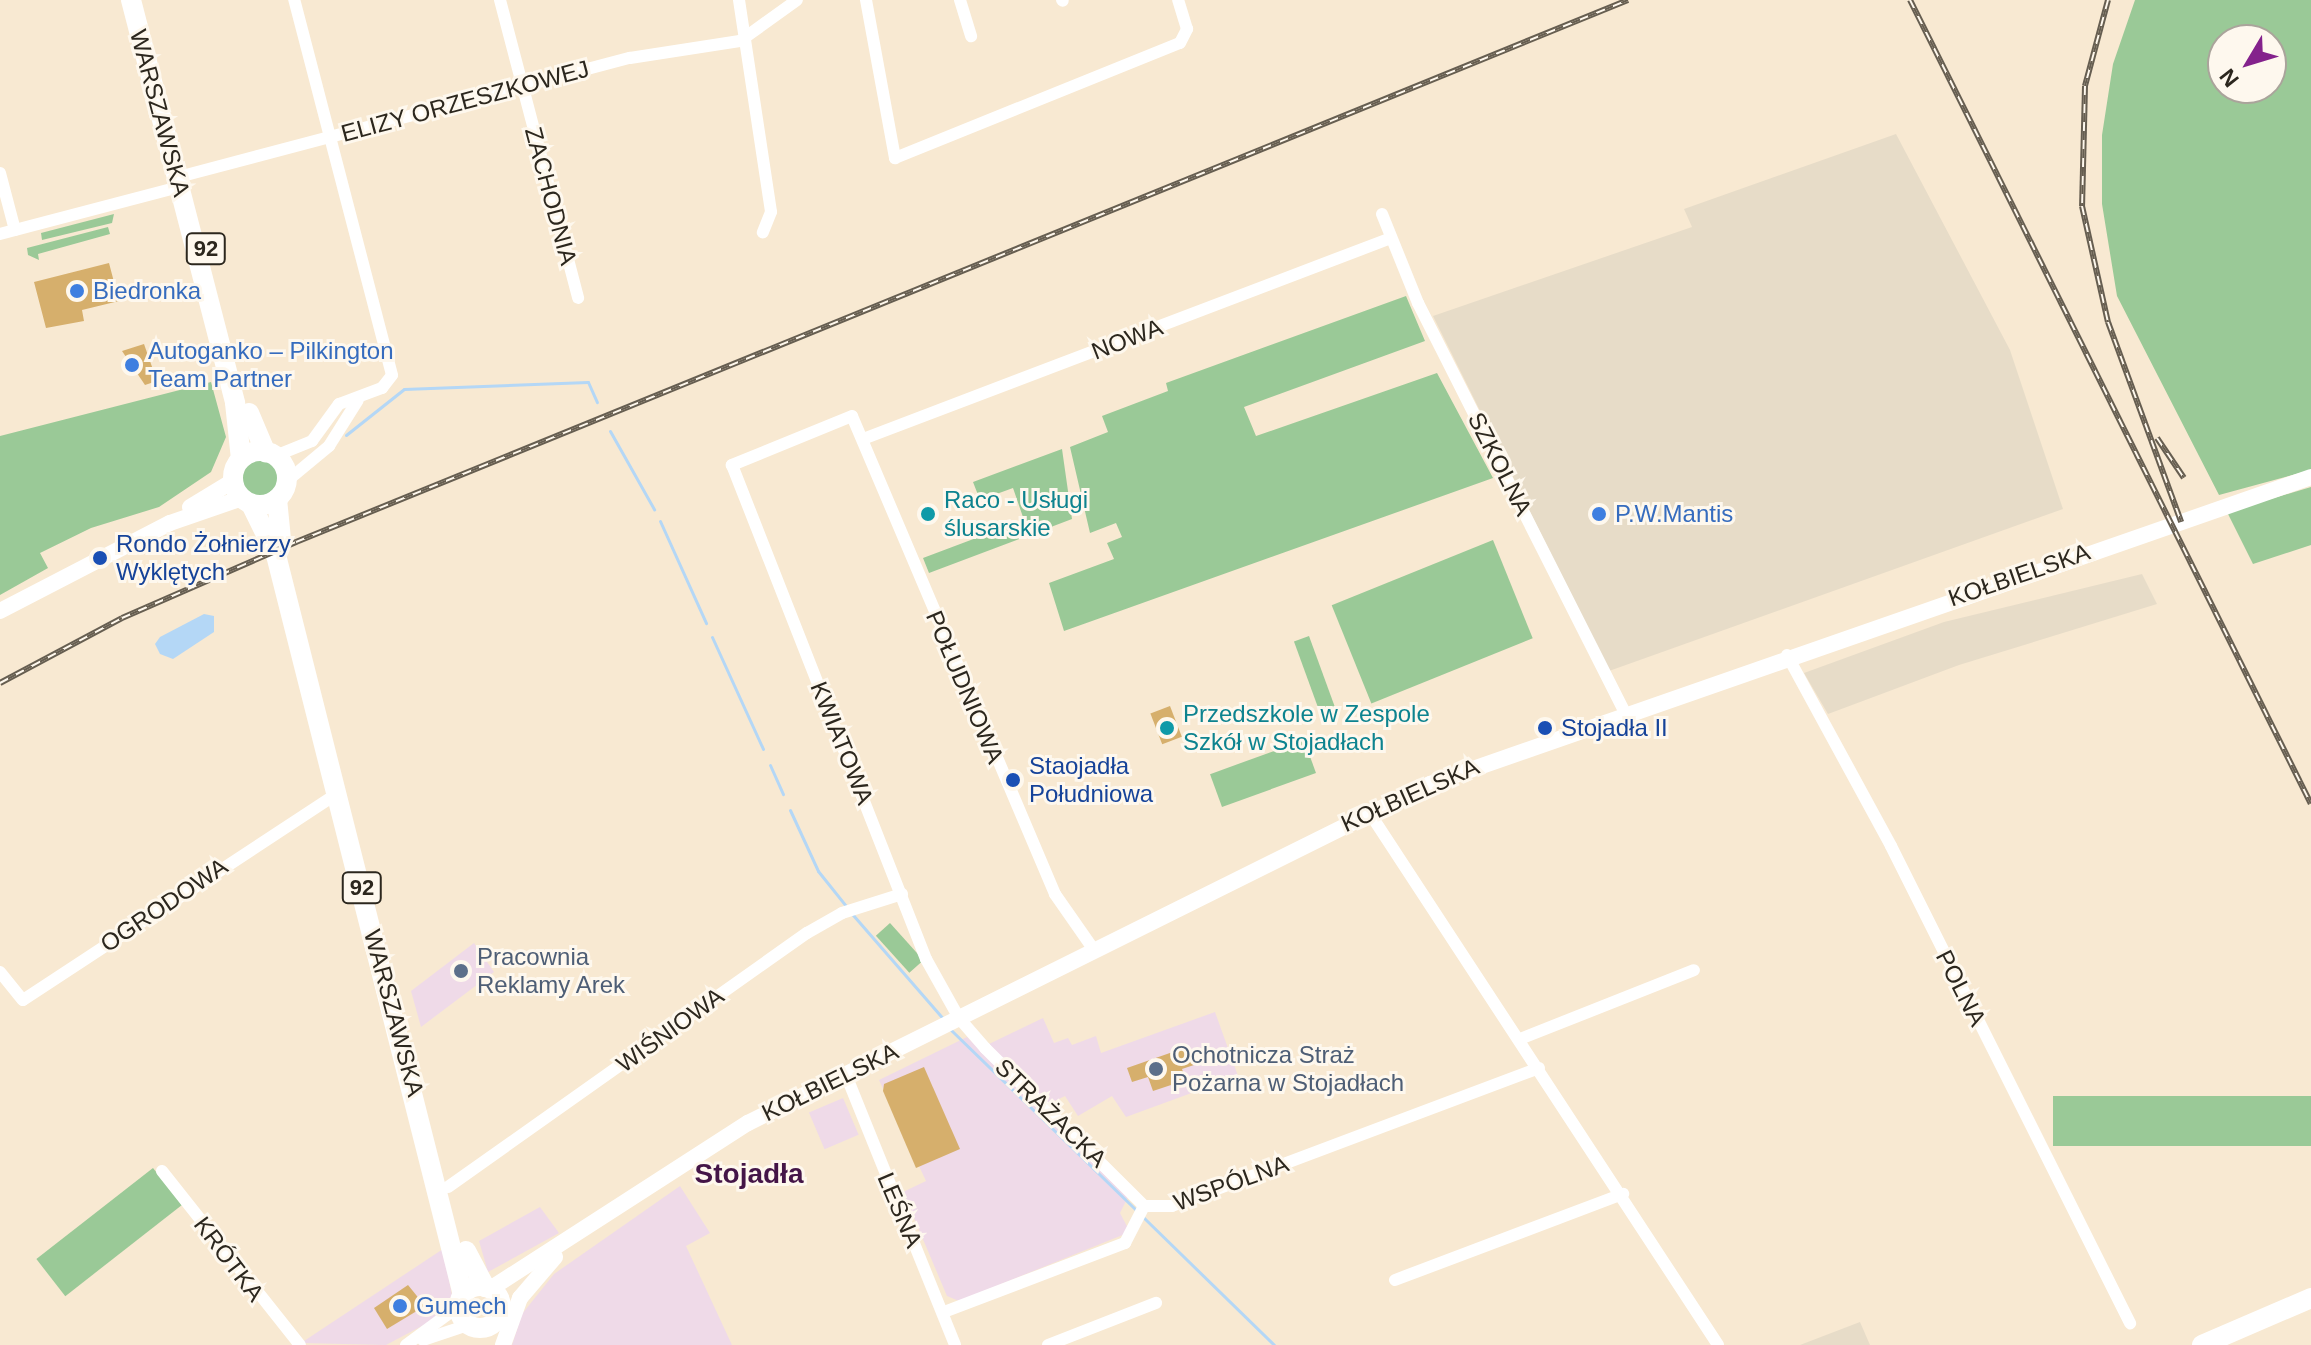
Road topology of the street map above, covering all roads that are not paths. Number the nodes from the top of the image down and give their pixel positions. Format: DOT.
graph roads {
  1 [pos="131,0"];
  2 [pos="139,0"];
  3 [pos="294,0"];
  4 [pos="500,0"];
  5 [pos="739,0"];
  6 [pos="797,0"];
  7 [pos="866,0"];
  8 [pos="960,0"];
  9 [pos="1178,0"];
  10 [pos="971,36"];
  11 [pos="745,37"];
  12 [pos="523,86"];
  13 [pos="329,136"];
  14 [pos="0,173"];
  15 [pos="183,186"];
  16 [pos="1382,214"];
  17 [pos="15,230"];
  18 [pos="763,232"];
  19 [pos="0,234"];
  20 [pos="1391,238"];
  21 [pos="578,298"];
  22 [pos="360,397"];
  23 [pos="863,439"];
  24 [pos="270,454"];
  25 [pos="241,459"];
  26 [pos="732,465"];
  27 [pos="2311,477"];
  28 [pos="282,490"];
  29 [pos="242,494"];
  30 [pos="0,611"];
  31 [pos="1787,655"];
  32 [pos="1625,712"];
  33 [pos="337,794"];
  34 [pos="1369,812"];
  35 [pos="902,894"];
  36 [pos="1094,950"];
  37 [pos="1694,970"];
  38 [pos="0,972"];
  39 [pos="952,1022"];
  40 [pos="1520,1039"];
  41 [pos="1539,1068"];
  42 [pos="846,1075"];
  43 [pos="162,1171"];
  44 [pos="448,1187"];
  45 [pos="1623,1194"];
  46 [pos="1143,1211"];
  47 [pos="568,1244"];
  48 [pos="555,1257"];
  49 [pos="1395,1280"];
  50 [pos="488,1288"];
  51 [pos="2311,1298"];
  52 [pos="461,1300"];
  53 [pos="1156,1303"];
  54 [pos="944,1312"];
  55 [pos="2130,1323"];
  56 [pos="468,1325"];
  57 [pos="495,1326"];
  58 [pos="300,1345"];
  59 [pos="406,1345"];
  60 [pos="413,1345"];
  61 [pos="478,1345"];
  62 [pos="503,1345"];
  63 [pos="955,1345"];
  64 [pos="1048,1345"];
  65 [pos="1718,1345"];
  66 [pos="2202,1345"];
  1 -- 15 [label="main road, WARSZAWSKA / 92"];
  2 -- 15 [label="main road, WARSZAWSKA / 92"];
  3 -- 13 [label="street"];
  4 -- 12 [label="street, ZACHODNIA"];
  5 -- 11 [label="street"];
  6 -- 11 [label="street"];
  7 -- 9 [label="street"];
  8 -- 10 [label="street"];
  11 -- 12 [label="street, ELIZY ORZESZKOWEJ"];
  11 -- 18 [label="street"];
  12 -- 13 [label="street, ELIZY ORZESZKOWEJ"];
  12 -- 21 [label="street, ZACHODNIA"];
  13 -- 15 [label="street, ELIZY ORZESZKOWEJ"];
  13 -- 22 [label="street"];
  14 -- 17 [label="street"];
  15 -- 17 [label="street, ELIZY ORZESZKOWEJ"];
  15 -- 24 [label="main road, WARSZAWSKA / 92"];
  15 -- 25 [label="main road, WARSZAWSKA / 92"];
  16 -- 20 [label="street, SZKOLNA"];
  17 -- 19 [label="street, ELIZY ORZESZKOWEJ"];
  20 -- 23 [label="street, NOWA"];
  20 -- 32 [label="street, SZKOLNA"];
  22 -- 24 [label="street"];
  22 -- 28 [label="street"];
  23 -- 26 [label="street, POŁUDNIOWA"];
  23 -- 36 [label="street, POŁUDNIOWA"];
  24 -- 25 [label="main road"];
  24 -- 28 [label="main road, 92"];
  25 -- 29 [label="main road, 92"];
  26 -- 35 [label="street, KWIATOWA"];
  27 -- 31 [label="street, KOŁBIELSKA"];
  28 -- 29 [label="main road"];
  28 -- 44 [label="main road, WARSZAWSKA / 92"];
  29 -- 30 [label="street"];
  29 -- 33 [label="main road, WARSZAWSKA / 92"];
  31 -- 32 [label="street, KOŁBIELSKA"];
  31 -- 55 [label="street, POLNA"];
  32 -- 34 [label="street, KOŁBIELSKA"];
  33 -- 38 [label="street, OGRODOWA"];
  33 -- 52 [label="main road, WARSZAWSKA / 92"];
  34 -- 36 [label="street, KOŁBIELSKA"];
  34 -- 40 [label="street"];
  35 -- 39 [label="street, KWIATOWA"];
  35 -- 44 [label="street, WIŚNIOWA"];
  36 -- 39 [label="street, KOŁBIELSKA"];
  37 -- 40 [label="street"];
  39 -- 42 [label="street, KOŁBIELSKA"];
  39 -- 46 [label="street, STRAŻACKA"];
  40 -- 41 [label="street"];
  41 -- 45 [label="street"];
  41 -- 46 [label="street, WSPÓLNA"];
  42 -- 47 [label="street, KOŁBIELSKA"];
  42 -- 54 [label="street, LEŚNA"];
  43 -- 58 [label="street, KRÓTKA"];
  44 -- 50 [label="main road, WARSZAWSKA / 92"];
  45 -- 49 [label="street"];
  45 -- 65 [label="street"];
  46 -- 54 [label="street"];
  47 -- 48 [label="street, KOŁBIELSKA"];
  47 -- 50 [label="street, KOŁBIELSKA"];
  48 -- 57 [label="street, KOŁBIELSKA"];
  48 -- 62 [label="street"];
  50 -- 52 [label="main road"];
  50 -- 57 [label="main road, 92"];
  51 -- 66 [label="main road"];
  52 -- 56 [label="main road, 92"];
  52 -- 59 [label="street"];
  53 -- 64 [label="street"];
  54 -- 63 [label="street, LEŚNA"];
  56 -- 57 [label="main road"];
  56 -- 60 [label="street"];
  56 -- 61 [label="main road, 92"];
}
